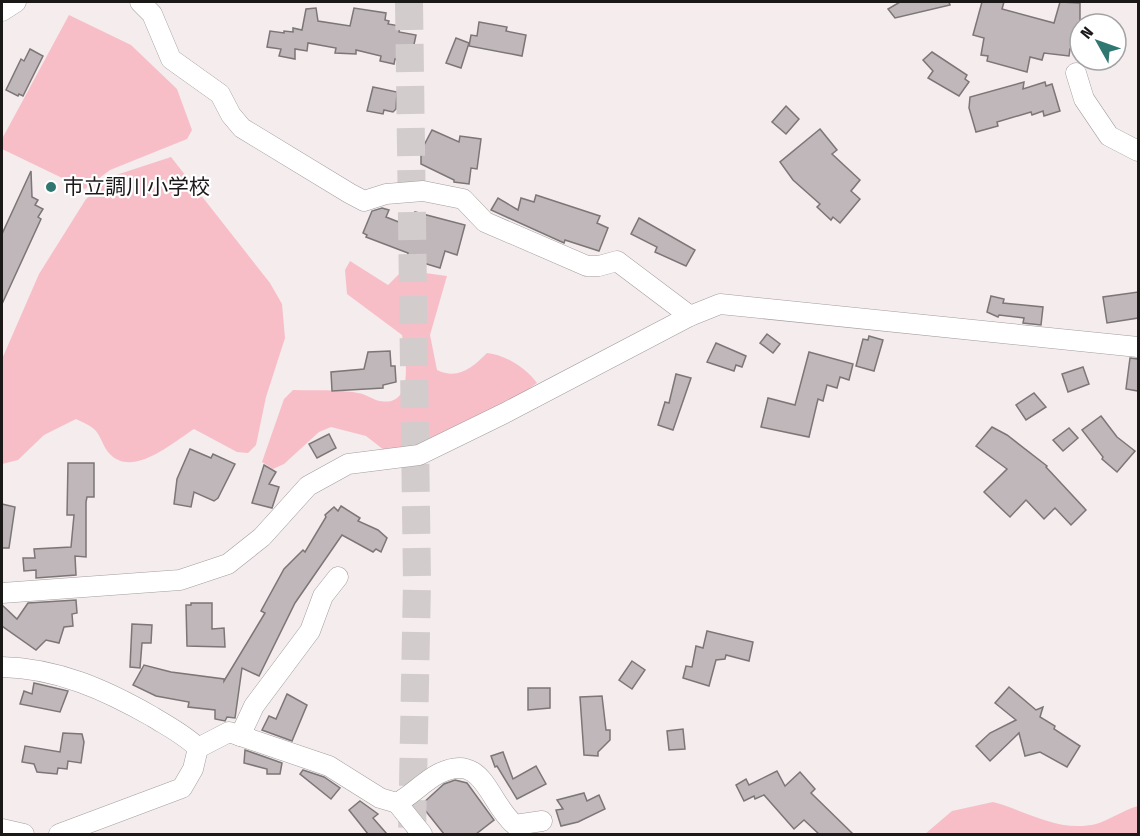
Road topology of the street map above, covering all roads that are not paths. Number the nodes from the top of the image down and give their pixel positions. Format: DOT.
graph roads {
  1 [pos="16,2"];
  2 [pos="140,2"];
  3 [pos="2,11"];
  4 [pos="1076,73"];
  5 [pos="1138,152"];
  6 [pos="690,316"];
  7 [pos="1138,347"];
  8 [pos="338,577"];
  9 [pos="2,593"];
  10 [pos="2,667"];
  11 [pos="240,736"];
  12 [pos="198,748"];
  13 [pos="397,803"];
  14 [pos="542,821"];
  15 [pos="2,829"];
  16 [pos="24,834"];
  17 [pos="59,834"];
  18 [pos="422,834"];
  1 -- 3 [label="street"];
  2 -- 6 [label="street"];
  4 -- 5 [label="street"];
  6 -- 7 [label="street"];
  6 -- 9 [label="street"];
  8 -- 11 [label="street"];
  10 -- 12 [label="street"];
  11 -- 12 [label="street"];
  11 -- 13 [label="street"];
  12 -- 17 [label="street"];
  13 -- 14 [label="street"];
  13 -- 18 [label="street"];
  15 -- 16 [label="street"];
}
